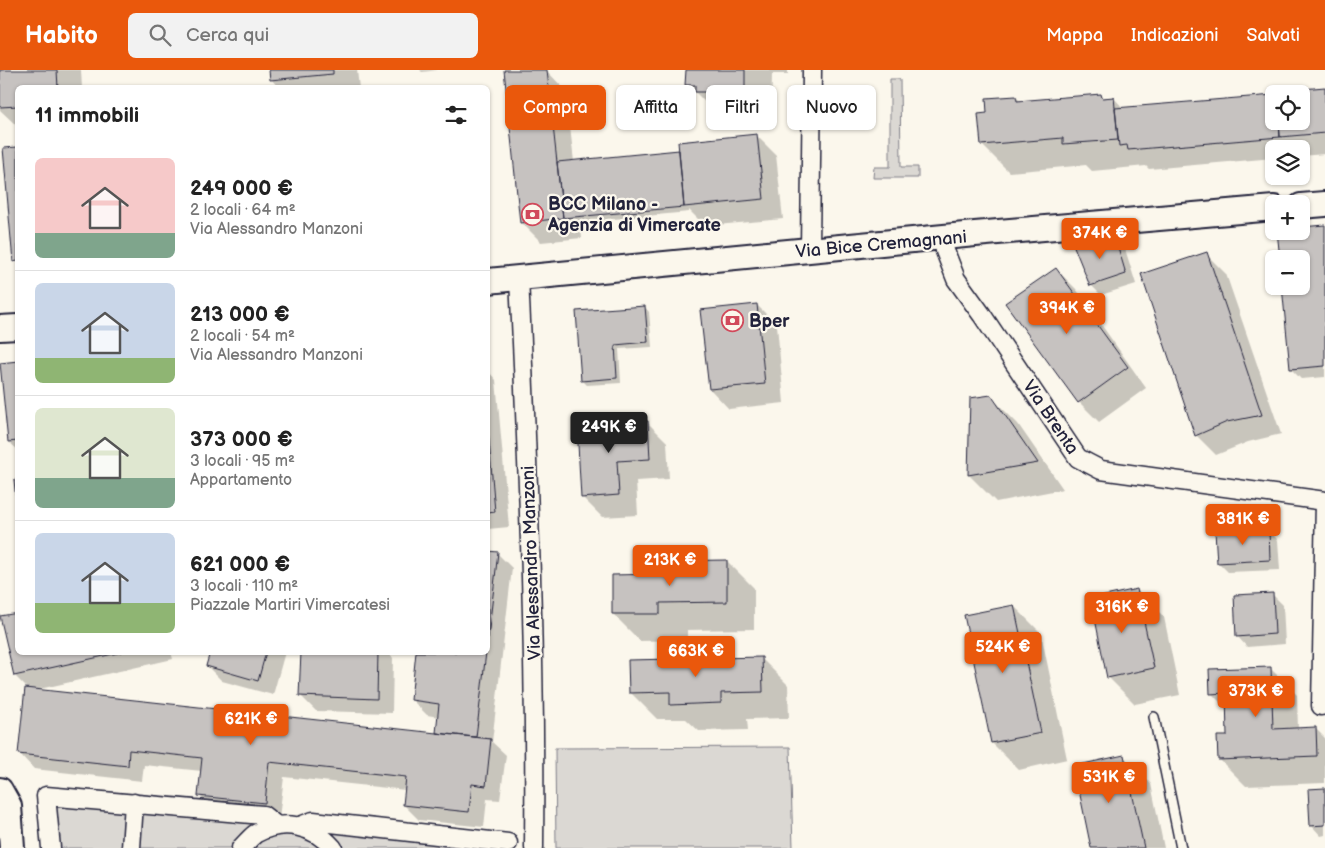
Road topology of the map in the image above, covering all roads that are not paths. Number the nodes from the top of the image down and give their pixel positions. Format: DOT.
graph roads {
  1 [pos="812,70"];
  2 [pos="1325,204"];
  3 [pos="1310,205"];
  4 [pos="1265,209"];
  5 [pos="943,237"];
  6 [pos="810,250"];
  7 [pos="519,278"];
  8 [pos="490,281"];
  9 [pos="15,327"];
  10 [pos="0,328"];
  11 [pos="1325,501"];
  12 [pos="1321,706"];
  13 [pos="1154,717"];
  14 [pos="0,790"];
  15 [pos="0,800"];
  16 [pos="134,803"];
  17 [pos="277,826"];
  18 [pos="300,826"];
  19 [pos="431,841"];
  20 [pos="508,843"];
  21 [pos="2,848"];
  22 [pos="12,848"];
  23 [pos="51,848"];
  24 [pos="131,848"];
  25 [pos="241,848"];
  26 [pos="333,848"];
  27 [pos="534,848"];
  28 [pos="1181,848"];
  1 -- 6 [label="street"];
  2 -- 3 [label="street"];
  4 -- 5 [label="street, Via Bice Cremagnani"];
  5 -- 6 [label="street, Via Bice Cremagnani"];
  5 -- 11 [label="street, Via Brenta"];
  6 -- 7 [label="street, Via Bice Cremagnani"];
  7 -- 8 [label="street, Via Bice Cremagnani"];
  7 -- 27 [label="street, Via Alessandro Manzoni"];
  9 -- 10 [label="street"];
  11 -- 12 [label="street"];
  13 -- 28 [label="lane"];
  14 -- 22 [label="street"];
  15 -- 21 [label="street"];
  16 -- 17 [label="street"];
  16 -- 23 [label="street"];
  16 -- 24 [label="street"];
  17 -- 18 [label="street"];
  17 -- 25 [label="street"];
  18 -- 19 [label="street"];
  18 -- 26 [label="street"];
  19 -- 20 [label="street"];
}
